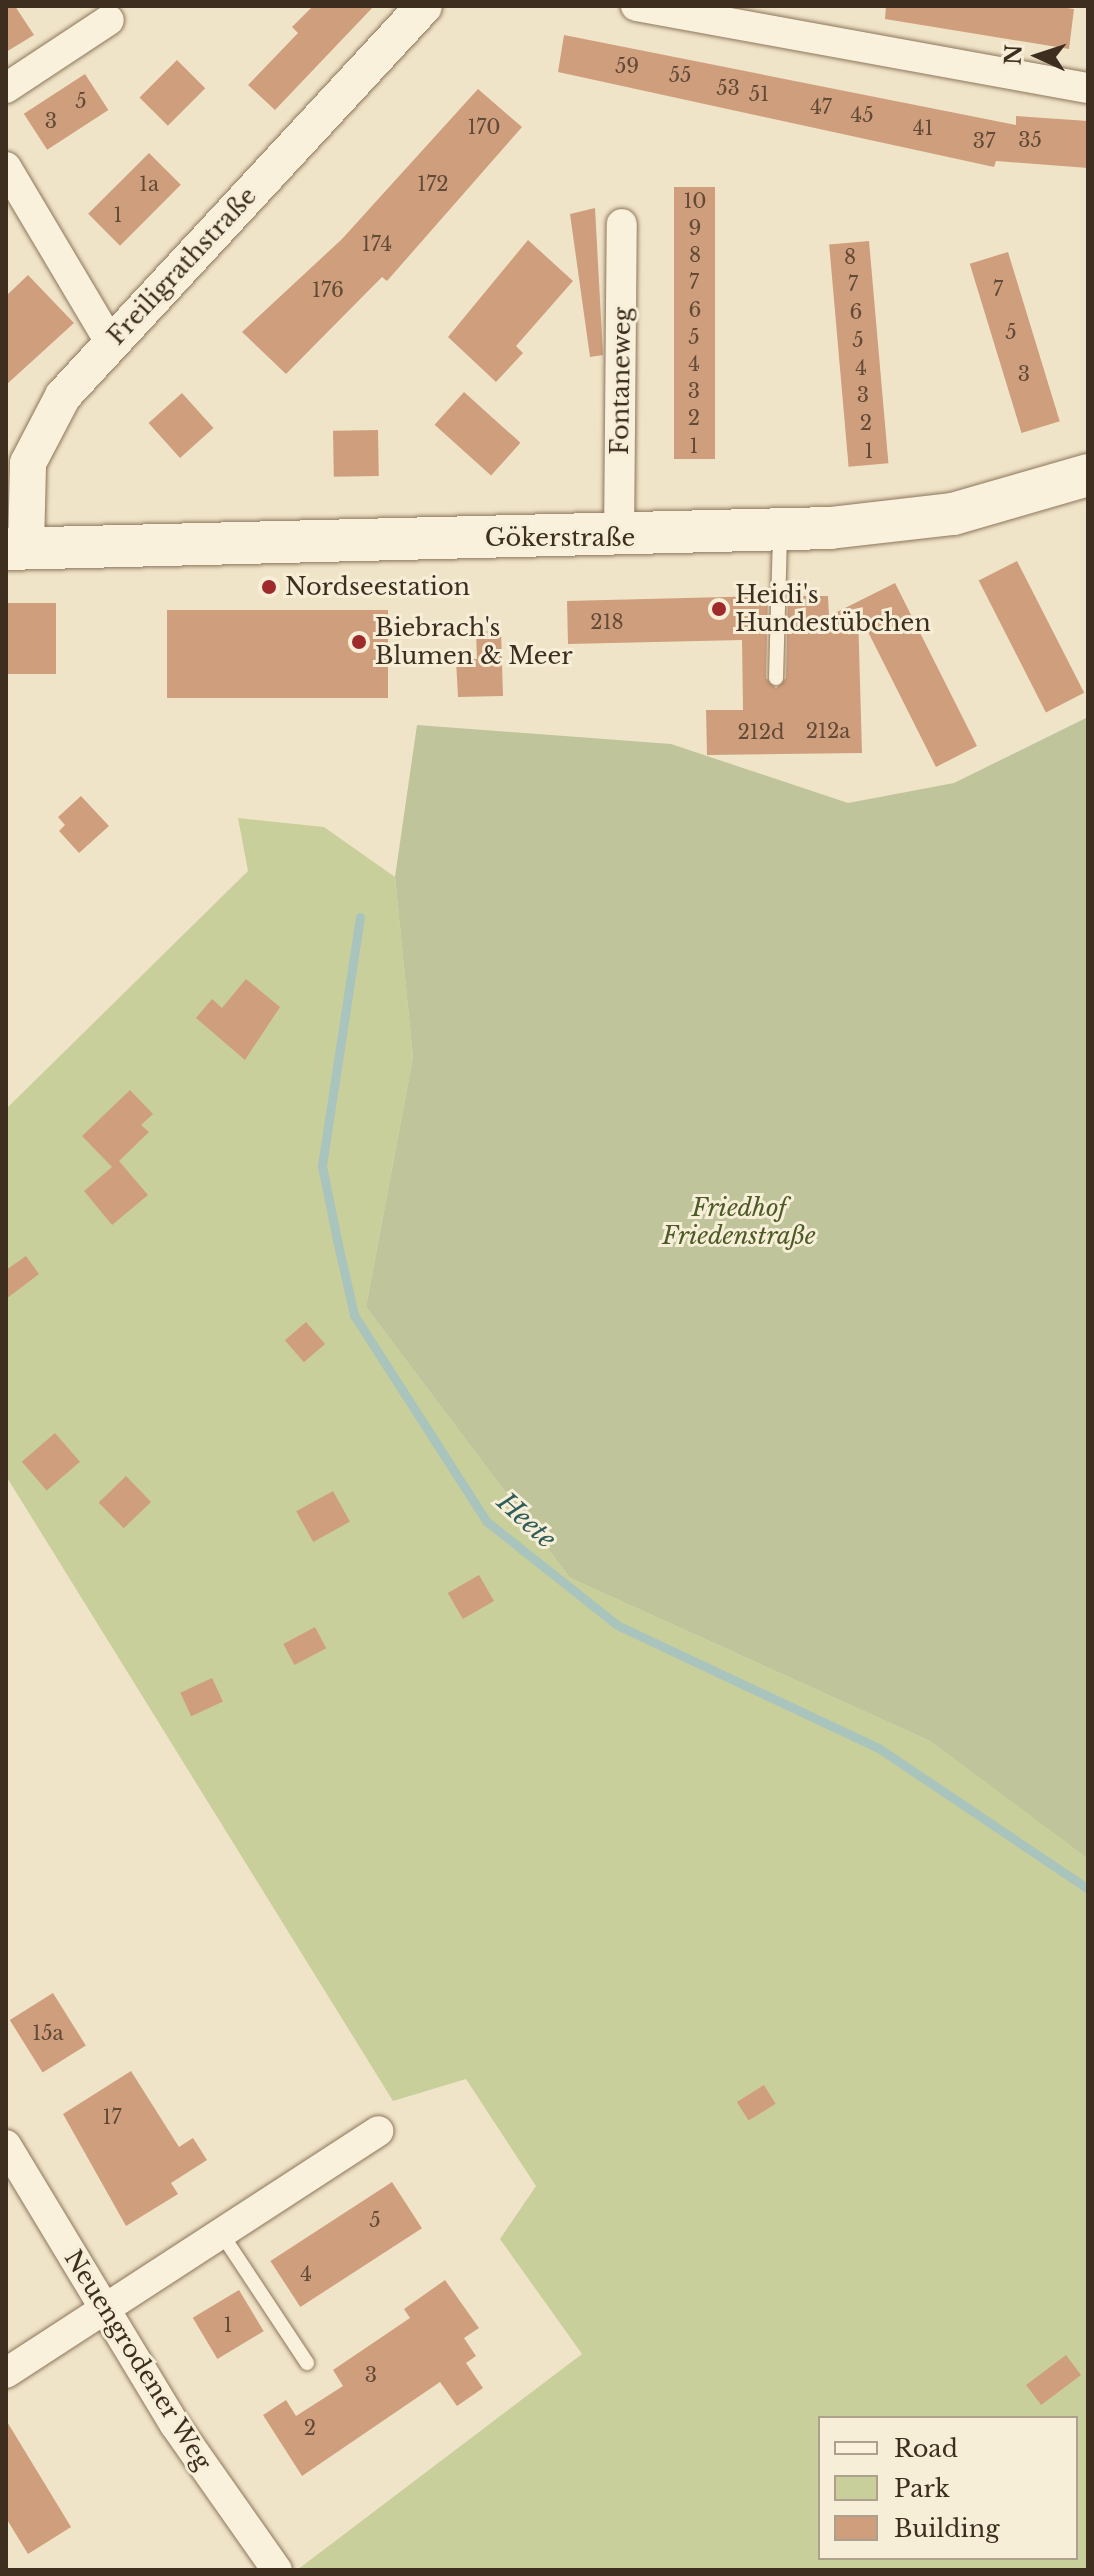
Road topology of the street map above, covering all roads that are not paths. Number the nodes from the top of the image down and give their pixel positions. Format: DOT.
graph roads {
  1 [pos="424,6"];
  2 [pos="636,6"];
  3 [pos="109,20"];
  4 [pos="6,88"];
  5 [pos="1088,88"];
  6 [pos="6,167"];
  7 [pos="622,224"];
  8 [pos="111,344"];
  9 [pos="1088,475"];
  10 [pos="780,532"];
  11 [pos="619,539"];
  12 [pos="16,548"];
  13 [pos="776,678"];
  14 [pos="378,2131"];
  15 [pos="6,2145"];
  16 [pos="221,2233"];
  17 [pos="105,2310"];
  18 [pos="307,2363"];
  19 [pos="6,2373"];
  20 [pos="277,2570"];
  1 -- 8 [label="street, Freiligrathstraße"];
  2 -- 5 [label="street"];
  3 -- 4 [label="street"];
  6 -- 8 [label="street"];
  7 -- 11 [label="street, Fontaneweg"];
  8 -- 12 [label="street, Freiligrathstraße"];
  9 -- 10 [label="main road, Gökerstraße"];
  10 -- 11 [label="main road, Gökerstraße"];
  10 -- 13 [label="lane"];
  11 -- 12 [label="main road, Gökerstraße"];
  14 -- 16 [label="street"];
  15 -- 17 [label="street, Neuengrodener Weg"];
  16 -- 17 [label="street"];
  16 -- 18 [label="lane"];
  17 -- 19 [label="street"];
  17 -- 20 [label="street, Neuengrodener Weg"];
}
